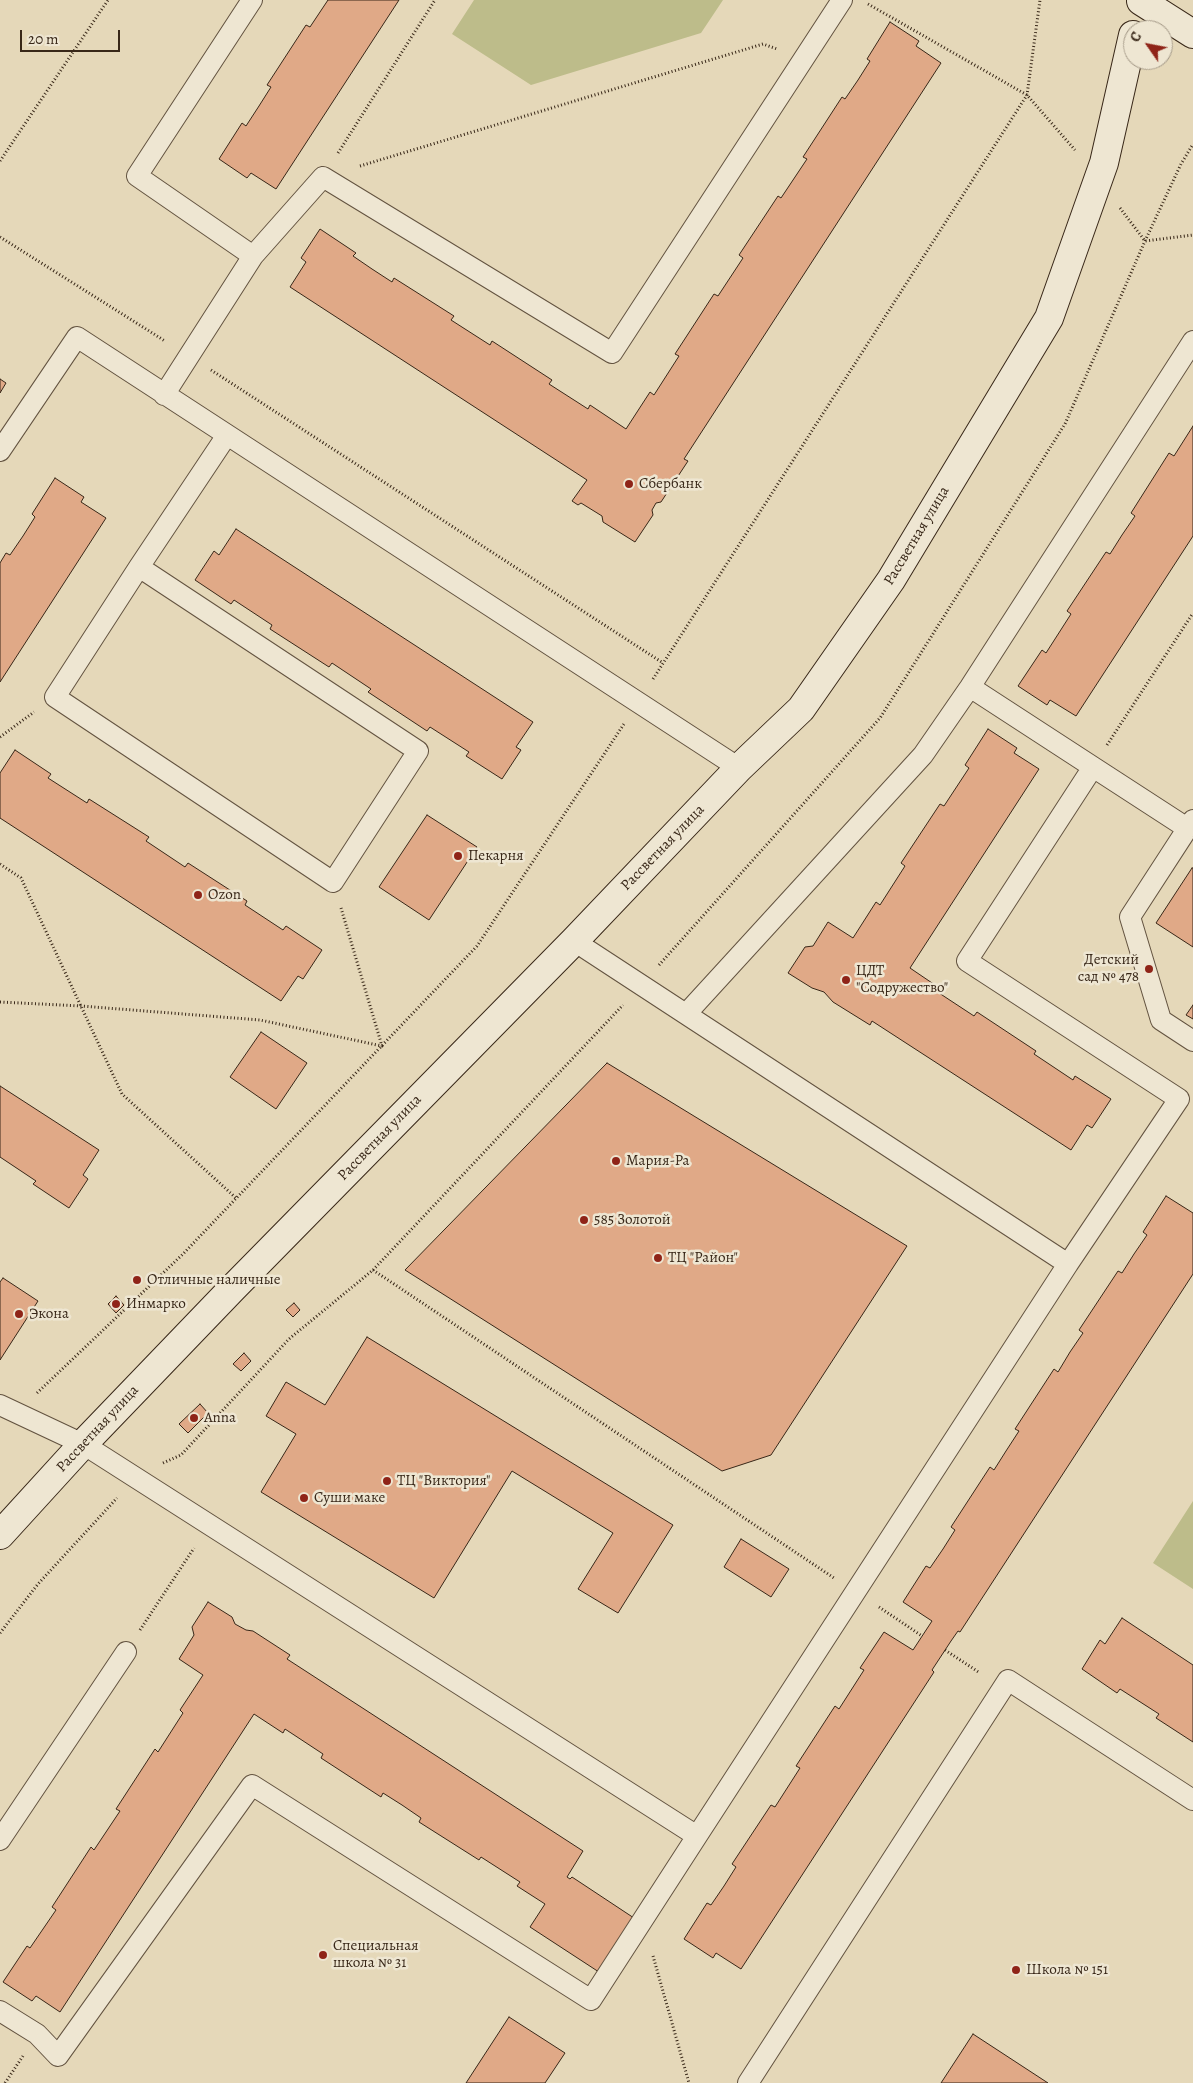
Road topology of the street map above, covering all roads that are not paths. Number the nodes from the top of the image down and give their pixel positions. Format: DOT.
graph roads {
  1 [pos="252,0"];
  2 [pos="842,0"];
  3 [pos="1141,0"];
  4 [pos="1136,20"];
  5 [pos="1193,34"];
  6 [pos="1125,70"];
  7 [pos="253,256"];
  8 [pos="1193,341"];
  9 [pos="164,395"];
  10 [pos="227,435"];
  11 [pos="0,450"];
  12 [pos="139,567"];
  13 [pos="970,687"];
  14 [pos="1093,767"];
  15 [pos="738,768"];
  16 [pos="1190,824"];
  17 [pos="574,941"];
  18 [pos="686,1014"];
  19 [pos="1193,1041"];
  20 [pos="1068,1264"];
  21 [pos="9,1409"];
  22 [pos="83,1444"];
  23 [pos="0,1535"];
  24 [pos="126,1652"];
  25 [pos="1193,1800"];
  26 [pos="697,1836"];
  27 [pos="0,1840"];
  28 [pos="0,2012"];
  29 [pos="748,2083"];
  1 -- 7 [label="lane"];
  2 -- 7 [label="lane"];
  3 -- 4 [label="street"];
  3 -- 5 [label="street"];
  6 -- 15 [label="street, Рассветная улица"];
  7 -- 9 [label="lane"];
  8 -- 13 [label="lane"];
  9 -- 10 [label="lane"];
  9 -- 11 [label="lane"];
  10 -- 12 [label="lane"];
  10 -- 15 [label="lane"];
  12 -- 12 [label="lane"];
  13 -- 14 [label="lane"];
  13 -- 18 [label="lane"];
  14 -- 16 [label="lane"];
  14 -- 20 [label="lane"];
  15 -- 17 [label="street, Рассветная улица"];
  16 -- 19 [label="lane"];
  17 -- 18 [label="lane"];
  17 -- 22 [label="street, Рассветная улица"];
  18 -- 20 [label="lane"];
  20 -- 26 [label="lane"];
  21 -- 22 [label="lane"];
  22 -- 23 [label="street, Рассветная улица"];
  22 -- 26 [label="lane"];
  24 -- 27 [label="lane"];
  25 -- 29 [label="lane"];
  26 -- 28 [label="lane"];
}
